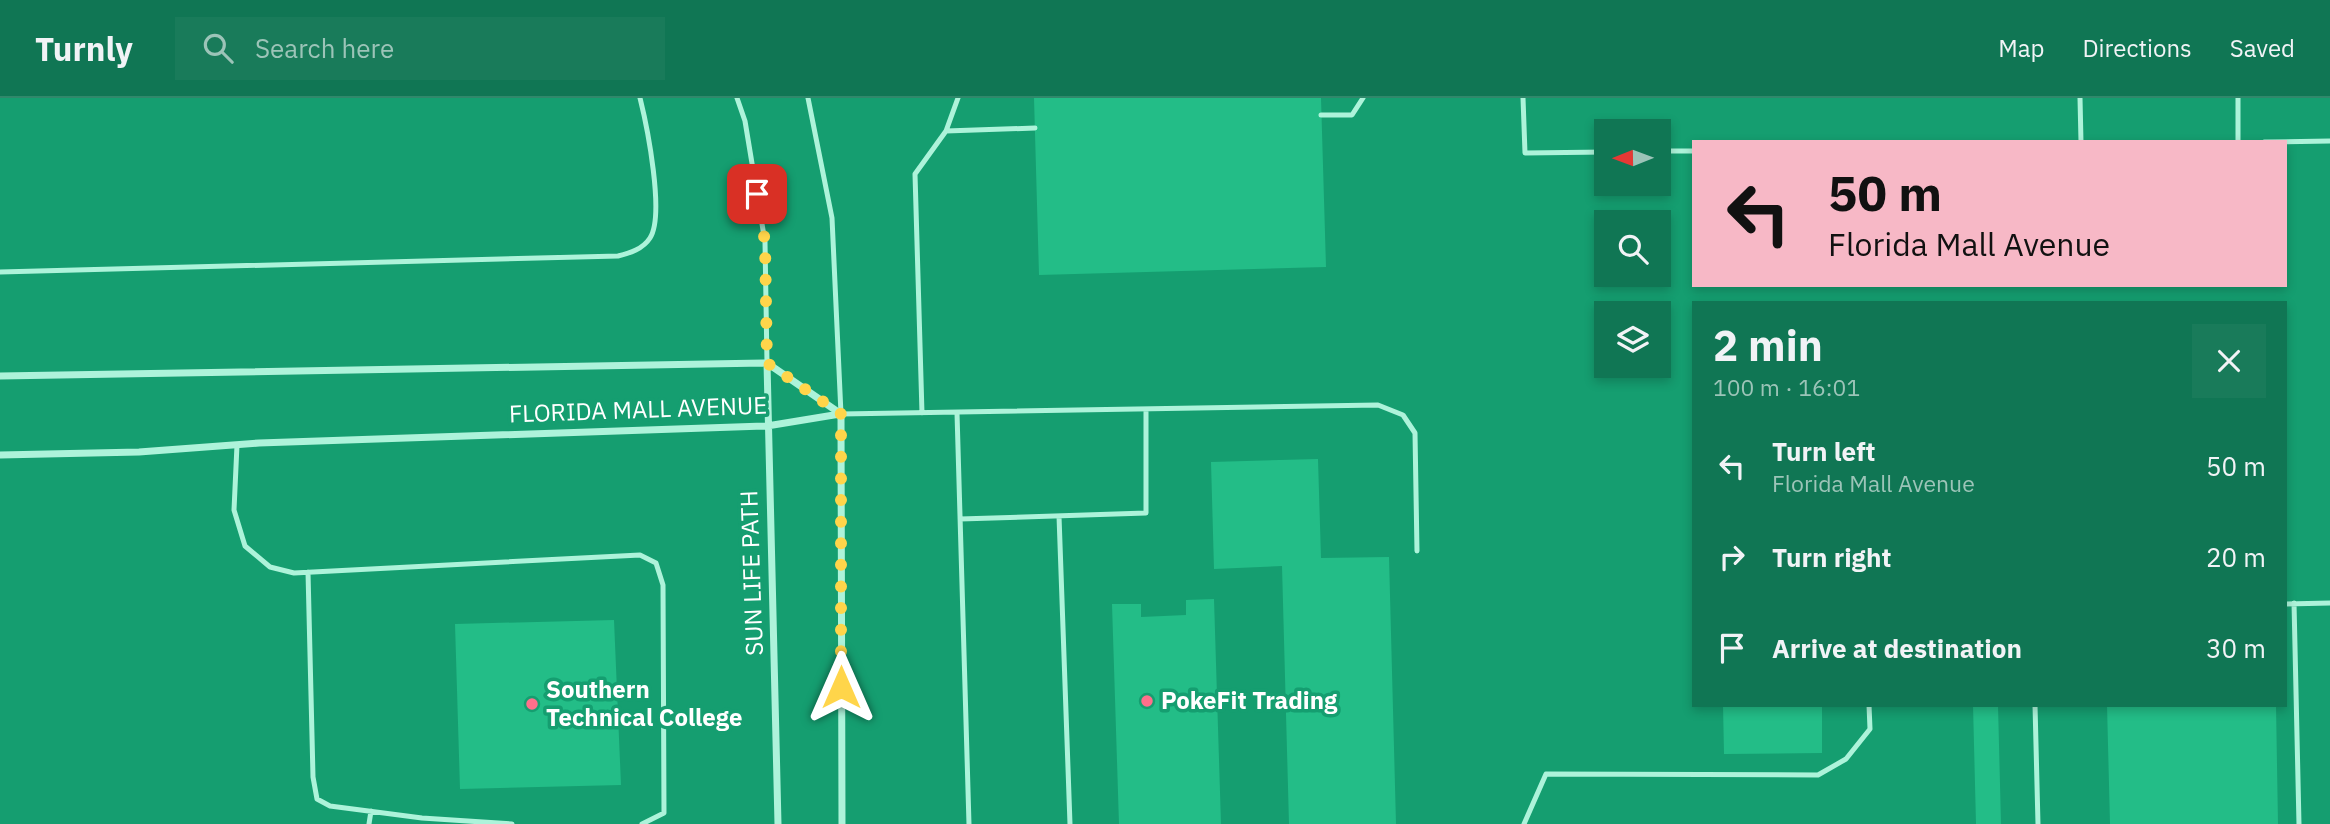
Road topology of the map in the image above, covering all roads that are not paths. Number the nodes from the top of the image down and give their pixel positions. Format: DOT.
graph roads {
  1 [pos="640,98"];
  2 [pos="737,98"];
  3 [pos="808,98"];
  4 [pos="958,98"];
  5 [pos="1363,98"];
  6 [pos="1523,98"];
  7 [pos="2080,98"];
  8 [pos="2238,98"];
  9 [pos="1321,115"];
  10 [pos="1035,128"];
  11 [pos="946,131"];
  12 [pos="2081,140"];
  13 [pos="2238,140"];
  14 [pos="2330,141"];
  15 [pos="2287,142"];
  16 [pos="1692,150"];
  17 [pos="1671,151"];
  18 [pos="1594,152"];
  19 [pos="0,272"];
  20 [pos="767,363"];
  21 [pos="0,376"];
  22 [pos="1146,409"];
  23 [pos="922,413"];
  24 [pos="957,413"];
  25 [pos="841,414"];
  26 [pos="767,426"];
  27 [pos="237,445"];
  28 [pos="0,454"];
  29 [pos="1059,516"];
  30 [pos="960,519"];
  31 [pos="1417,551"];
  32 [pos="307,572"];
  33 [pos="2294,603"];
  34 [pos="2330,603"];
  35 [pos="2287,604"];
  36 [pos="1870,707"];
  37 [pos="2035,707"];
  38 [pos="371,811"];
  39 [pos="369,824"];
  40 [pos="512,824"];
  41 [pos="642,824"];
  42 [pos="778,824"];
  43 [pos="842,824"];
  44 [pos="969,824"];
  45 [pos="1070,824"];
  46 [pos="1524,824"];
  47 [pos="2038,824"];
  48 [pos="2299,824"];
  1 -- 19 [label="lane"];
  2 -- 20 [label="lane"];
  3 -- 25 [label="lane"];
  4 -- 11 [label="lane"];
  5 -- 9 [label="lane"];
  6 -- 18 [label="lane"];
  7 -- 12 [label="lane"];
  8 -- 13 [label="lane"];
  10 -- 11 [label="lane"];
  11 -- 23 [label="lane"];
  14 -- 15 [label="lane"];
  16 -- 17 [label="lane"];
  20 -- 21 [label="street, FLORIDA MALL AVENUE"];
  20 -- 25 [label="street, FLORIDA MALL AVENUE"];
  20 -- 26 [label="street, SUN LIFE PATH"];
  22 -- 24 [label="lane"];
  22 -- 29 [label="lane"];
  22 -- 31 [label="lane"];
  23 -- 24 [label="lane"];
  23 -- 25 [label="lane"];
  24 -- 30 [label="lane"];
  25 -- 26 [label="street, FLORIDA MALL AVENUE"];
  25 -- 43 [label="street"];
  26 -- 27 [label="street, FLORIDA MALL AVENUE"];
  26 -- 42 [label="street, SUN LIFE PATH"];
  27 -- 28 [label="street, FLORIDA MALL AVENUE"];
  27 -- 32 [label="lane"];
  29 -- 30 [label="lane"];
  29 -- 45 [label="lane"];
  30 -- 44 [label="lane"];
  32 -- 38 [label="lane"];
  32 -- 41 [label="lane"];
  33 -- 34 [label="lane"];
  33 -- 35 [label="lane"];
  33 -- 48 [label="lane"];
  36 -- 46 [label="lane"];
  37 -- 47 [label="lane"];
  38 -- 39 [label="lane"];
  38 -- 40 [label="lane"];
}
